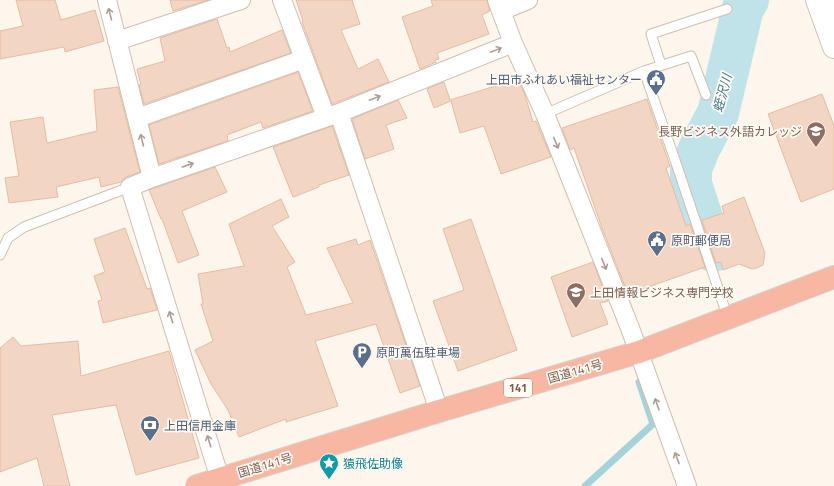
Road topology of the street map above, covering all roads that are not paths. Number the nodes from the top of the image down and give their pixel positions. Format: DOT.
graph roads {
  1 [pos="106,0"];
  2 [pos="241,0"];
  3 [pos="282,0"];
  4 [pos="528,0"];
  5 [pos="499,5"];
  6 [pos="824,6"];
  7 [pos="727,10"];
  8 [pos="117,41"];
  9 [pos="514,43"];
  10 [pos="834,47"];
  11 [pos="304,59"];
  12 [pos="661,65"];
  13 [pos="644,71"];
  14 [pos="706,95"];
  15 [pos="545,114"];
  16 [pos="332,115"];
  17 [pos="137,118"];
  18 [pos="152,178"];
  19 [pos="130,188"];
  20 [pos="0,255"];
  21 [pos="834,277"];
  22 [pos="728,318"];
  23 [pos="639,352"];
  24 [pos="439,411"];
  25 [pos="220,479"];
  26 [pos="197,486"];
  27 [pos="687,486"];
  8 -- 1 [label="street, one-way"];
  2 -- 8 [label="street"];
  3 -- 11 [label="street"];
  4 -- 5 [label="street"];
  5 -- 9 [label="street"];
  6 -- 10 [label="street"];
  7 -- 12 [label="lane"];
  8 -- 17 [label="street"];
  9 -- 15 [label="street"];
  16 -- 9 [label="street, one-way"];
  11 -- 16 [label="street"];
  11 -- 17 [label="street"];
  12 -- 13 [label="lane"];
  12 -- 14 [label="lane"];
  13 -- 15 [label="lane"];
  13 -- 22 [label="lane"];
  15 -- 23 [label="street, one-way"];
  18 -- 16 [label="street, one-way"];
  16 -- 24 [label="street"];
  18 -- 17 [label="street, one-way"];
  18 -- 19 [label="street"];
  19 -- 20 [label="lane"];
  25 -- 19 [label="street, one-way"];
  21 -- 22 [label="highway, 国道141号 / 141"];
  22 -- 23 [label="highway, 国道141号 / 141"];
  23 -- 24 [label="highway, 国道141号 / 141"];
  27 -- 23 [label="street, one-way"];
  24 -- 25 [label="highway, 国道141号 / 141"];
  25 -- 26 [label="highway, 国道141号 / 141"];
}
